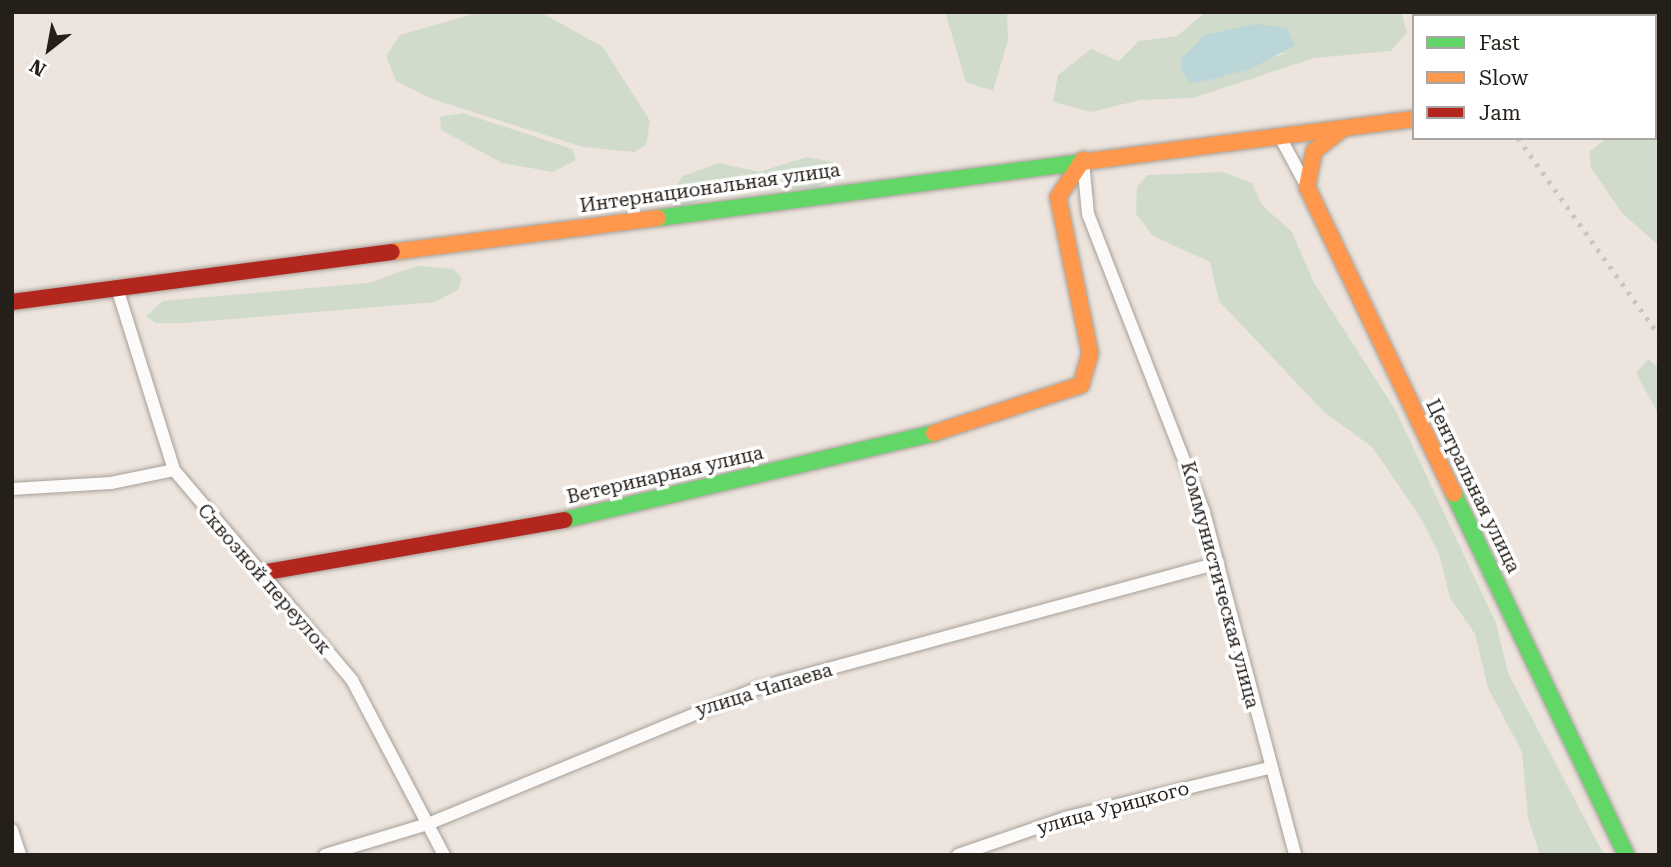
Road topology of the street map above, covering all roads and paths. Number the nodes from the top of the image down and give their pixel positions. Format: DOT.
graph roads {
  1 [pos="1412,120"];
  2 [pos="1355,125"];
  3 [pos="1280,137"];
  4 [pos="1083,160"];
  5 [pos="1307,187"];
  6 [pos="117,288"];
  7 [pos="12,302"];
  8 [pos="174,470"];
  9 [pos="12,489"];
  10 [pos="1218,564"];
  11 [pos="261,573"];
  12 [pos="1269,768"];
  13 [pos="428,824"];
  14 [pos="12,830"];
  15 [pos="20,855"];
  16 [pos="324,855"];
  17 [pos="444,855"];
  18 [pos="958,855"];
  19 [pos="1295,855"];
  20 [pos="1626,855"];
  1 -- 2 [label="street, Интернациональная улица"];
  2 -- 3 [label="street, Интернациональная улица"];
  2 -- 5 [label="street"];
  3 -- 4 [label="street, Интернациональная улица"];
  3 -- 5 [label="street, Центральная улица"];
  4 -- 6 [label="street, Интернациональная улица"];
  4 -- 10 [label="street, Коммунистическая улица"];
  4 -- 11 [label="street, Ветеринарная улица"];
  5 -- 20 [label="street, Центральная улица"];
  6 -- 7 [label="street, Интернациональная улица"];
  6 -- 8 [label="street, Сквозной переулок"];
  8 -- 9 [label="street"];
  8 -- 11 [label="street, Сквозной переулок"];
  10 -- 12 [label="street, Коммунистическая улица"];
  10 -- 13 [label="street, улица Чапаева"];
  11 -- 13 [label="street, Сквозной переулок"];
  12 -- 18 [label="street, улица Урицкого"];
  12 -- 19 [label="street, Коммунистическая улица"];
  13 -- 16 [label="street, улица Чапаева"];
  13 -- 17 [label="street, Сквозной переулок"];
  14 -- 15 [label="street"];
}
